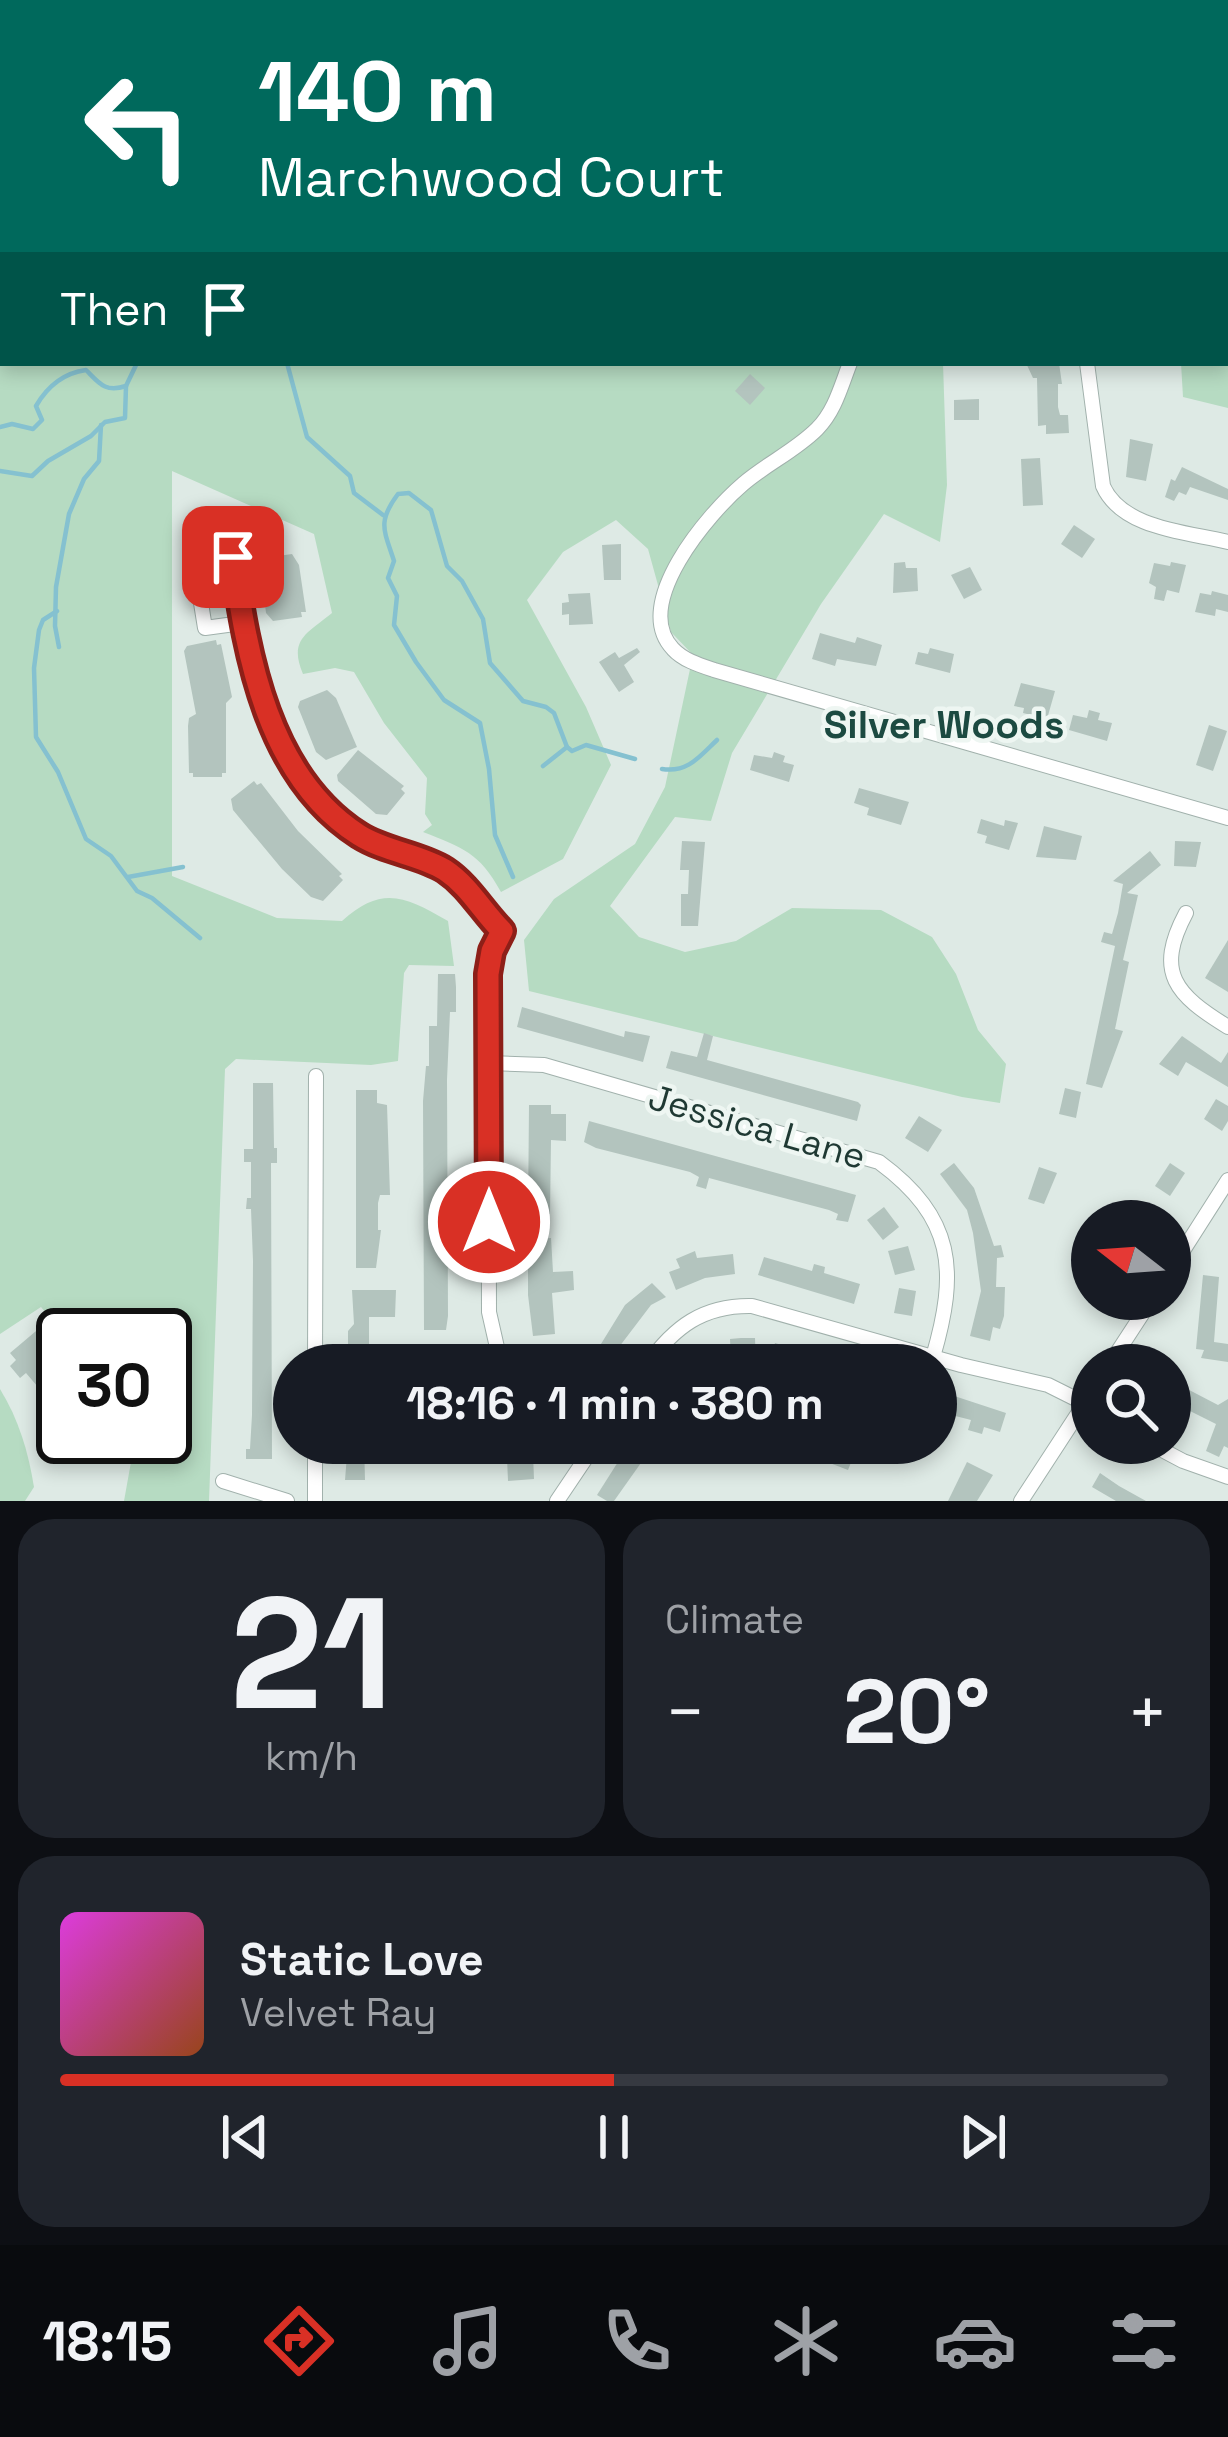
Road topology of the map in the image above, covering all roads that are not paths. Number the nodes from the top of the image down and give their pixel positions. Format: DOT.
graph roads {
  1 [pos="849,366"];
  2 [pos="1088,366"];
  3 [pos="1228,542"];
  4 [pos="242,623"];
  5 [pos="1228,818"];
  6 [pos="1186,913"];
  7 [pos="1228,1028"];
  8 [pos="489,1063"];
  9 [pos="316,1076"];
  10 [pos="1228,1180"];
  11 [pos="1191,1238"];
  12 [pos="315,1344"];
  13 [pos="496,1344"];
  14 [pos="665,1344"];
  15 [pos="889,1344"];
  16 [pos="936,1344"];
  17 [pos="957,1363"];
  18 [pos="1071,1393"];
  19 [pos="1071,1428"];
  20 [pos="315,1464"];
  21 [pos="581,1464"];
  22 [pos="1191,1464"];
  23 [pos="1228,1477"];
  24 [pos="223,1481"];
  25 [pos="287,1501"];
  26 [pos="315,1501"];
  27 [pos="557,1501"];
  28 [pos="1021,1501"];
  1 -- 5 [label="street"];
  2 -- 3 [label="street"];
  4 -- 4 [label="street"];
  4 -- 8 [label="street"];
  6 -- 7 [label="street"];
  8 -- 13 [label="street"];
  8 -- 16 [label="street, Jessica Lane"];
  9 -- 12 [label="street"];
  10 -- 11 [label="street"];
  14 -- 15 [label="street"];
  17 -- 18 [label="street"];
  19 -- 28 [label="street"];
  20 -- 26 [label="street"];
  21 -- 27 [label="street"];
  22 -- 23 [label="street"];
  24 -- 25 [label="street"];
}
